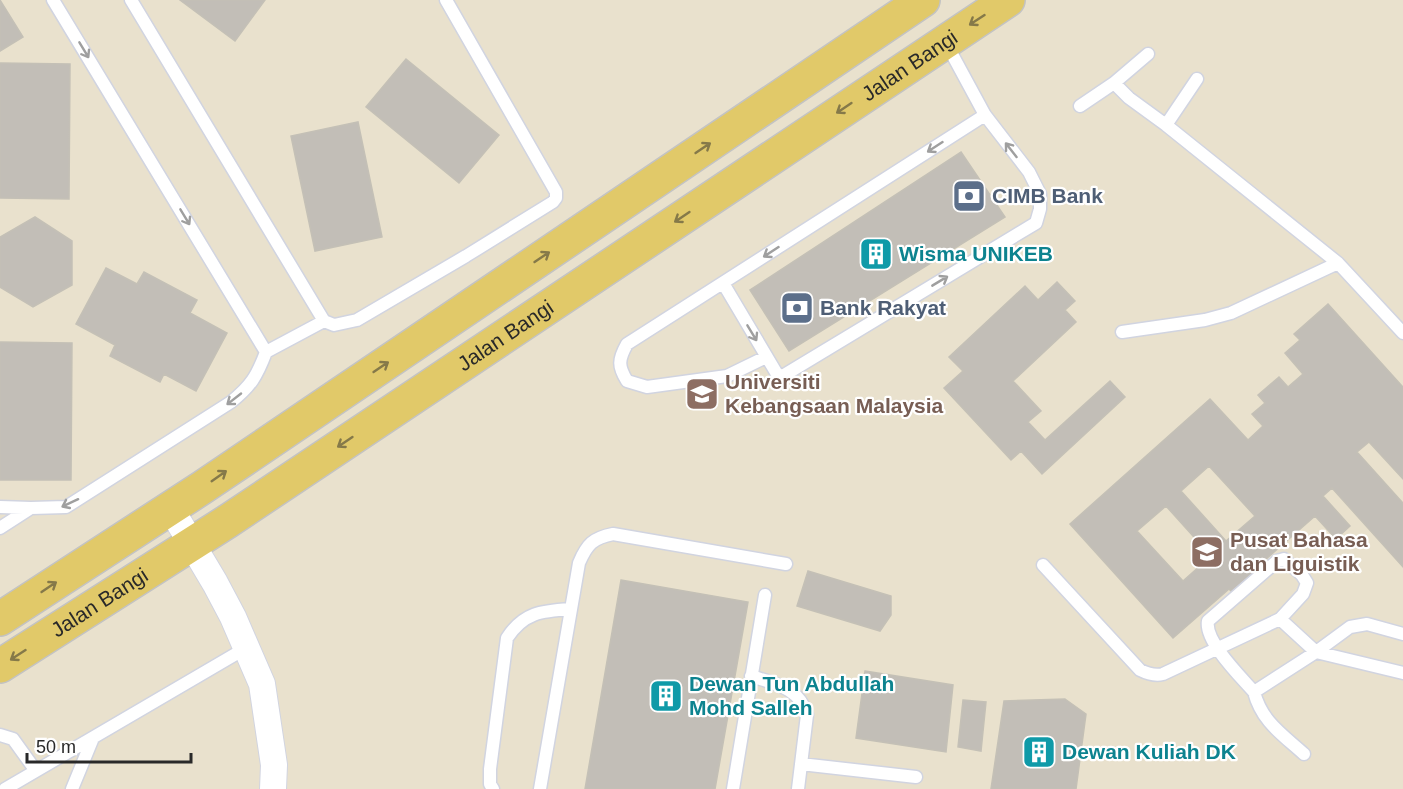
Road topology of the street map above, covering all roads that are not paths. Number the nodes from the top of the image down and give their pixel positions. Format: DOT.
graph roads {
  1 [pos="131,0"];
  2 [pos="446,0"];
  3 [pos="923,0"];
  4 [pos="1008,0"];
  5 [pos="59,2"];
  6 [pos="945,41"];
  7 [pos="1148,54"];
  8 [pos="1197,79"];
  9 [pos="1114,83"];
  10 [pos="1080,106"];
  11 [pos="985,115"];
  12 [pos="1166,125"];
  13 [pos="1338,263"];
  14 [pos="723,283"];
  15 [pos="324,321"];
  16 [pos="1122,332"];
  17 [pos="1403,333"];
  18 [pos="266,351"];
  19 [pos="766,357"];
  20 [pos="0,507"];
  21 [pos="31,508"];
  22 [pos="171,509"];
  23 [pos="0,528"];
  24 [pos="192,544"];
  25 [pos="786,564"];
  26 [pos="1043,565"];
  27 [pos="765,595"];
  28 [pos="571,609"];
  29 [pos="0,619"];
  30 [pos="1280,619"];
  31 [pos="1403,634"];
  32 [pos="246,648"];
  33 [pos="1217,648"];
  34 [pos="1316,652"];
  35 [pos="0,666"];
  36 [pos="1403,673"];
  37 [pos="751,675"];
  38 [pos="1254,692"];
  39 [pos="0,735"];
  40 [pos="93,738"];
  41 [pos="1304,754"];
  42 [pos="801,764"];
  43 [pos="36,771"];
  44 [pos="916,777"];
  45 [pos="5,789"];
  46 [pos="72,789"];
  47 [pos="273,789"];
  48 [pos="493,789"];
  49 [pos="540,789"];
  50 [pos="733,789"];
  51 [pos="798,789"];
  1 -- 15 [label="lane"];
  2 -- 15 [label="lane"];
  22 -- 3 [label="main road, Jalan Bangi, one-way"];
  4 -- 6 [label="main road, Jalan Bangi, one-way"];
  5 -- 18 [label="lane, one-way"];
  6 -- 11 [label="lane"];
  6 -- 24 [label="main road, Jalan Bangi, one-way"];
  7 -- 9 [label="lane"];
  8 -- 12 [label="lane"];
  9 -- 10 [label="lane"];
  9 -- 12 [label="lane"];
  11 -- 14 [label="lane, one-way"];
  19 -- 11 [label="lane, one-way"];
  12 -- 13 [label="lane"];
  13 -- 16 [label="lane"];
  13 -- 17 [label="lane"];
  14 -- 19 [label="lane, one-way"];
  14 -- 19 [label="lane"];
  15 -- 18 [label="lane"];
  18 -- 21 [label="lane, one-way"];
  20 -- 21 [label="lane"];
  21 -- 23 [label="lane"];
  22 -- 24 [label="street"];
  29 -- 22 [label="main road, Jalan Bangi, one-way"];
  24 -- 32 [label="street"];
  24 -- 35 [label="main road, Jalan Bangi, one-way"];
  25 -- 28 [label="lane"];
  26 -- 33 [label="lane"];
  27 -- 37 [label="lane"];
  28 -- 48 [label="lane"];
  28 -- 49 [label="lane"];
  30 -- 33 [label="lane"];
  30 -- 33 [label="lane"];
  30 -- 34 [label="lane"];
  31 -- 34 [label="lane"];
  32 -- 40 [label="lane"];
  32 -- 47 [label="street"];
  33 -- 38 [label="lane"];
  34 -- 36 [label="lane"];
  34 -- 38 [label="lane"];
  37 -- 42 [label="lane"];
  37 -- 50 [label="lane"];
  38 -- 41 [label="lane"];
  39 -- 43 [label="lane"];
  40 -- 43 [label="lane"];
  40 -- 46 [label="lane"];
  42 -- 44 [label="lane"];
  42 -- 51 [label="lane"];
  43 -- 45 [label="lane"];
}
